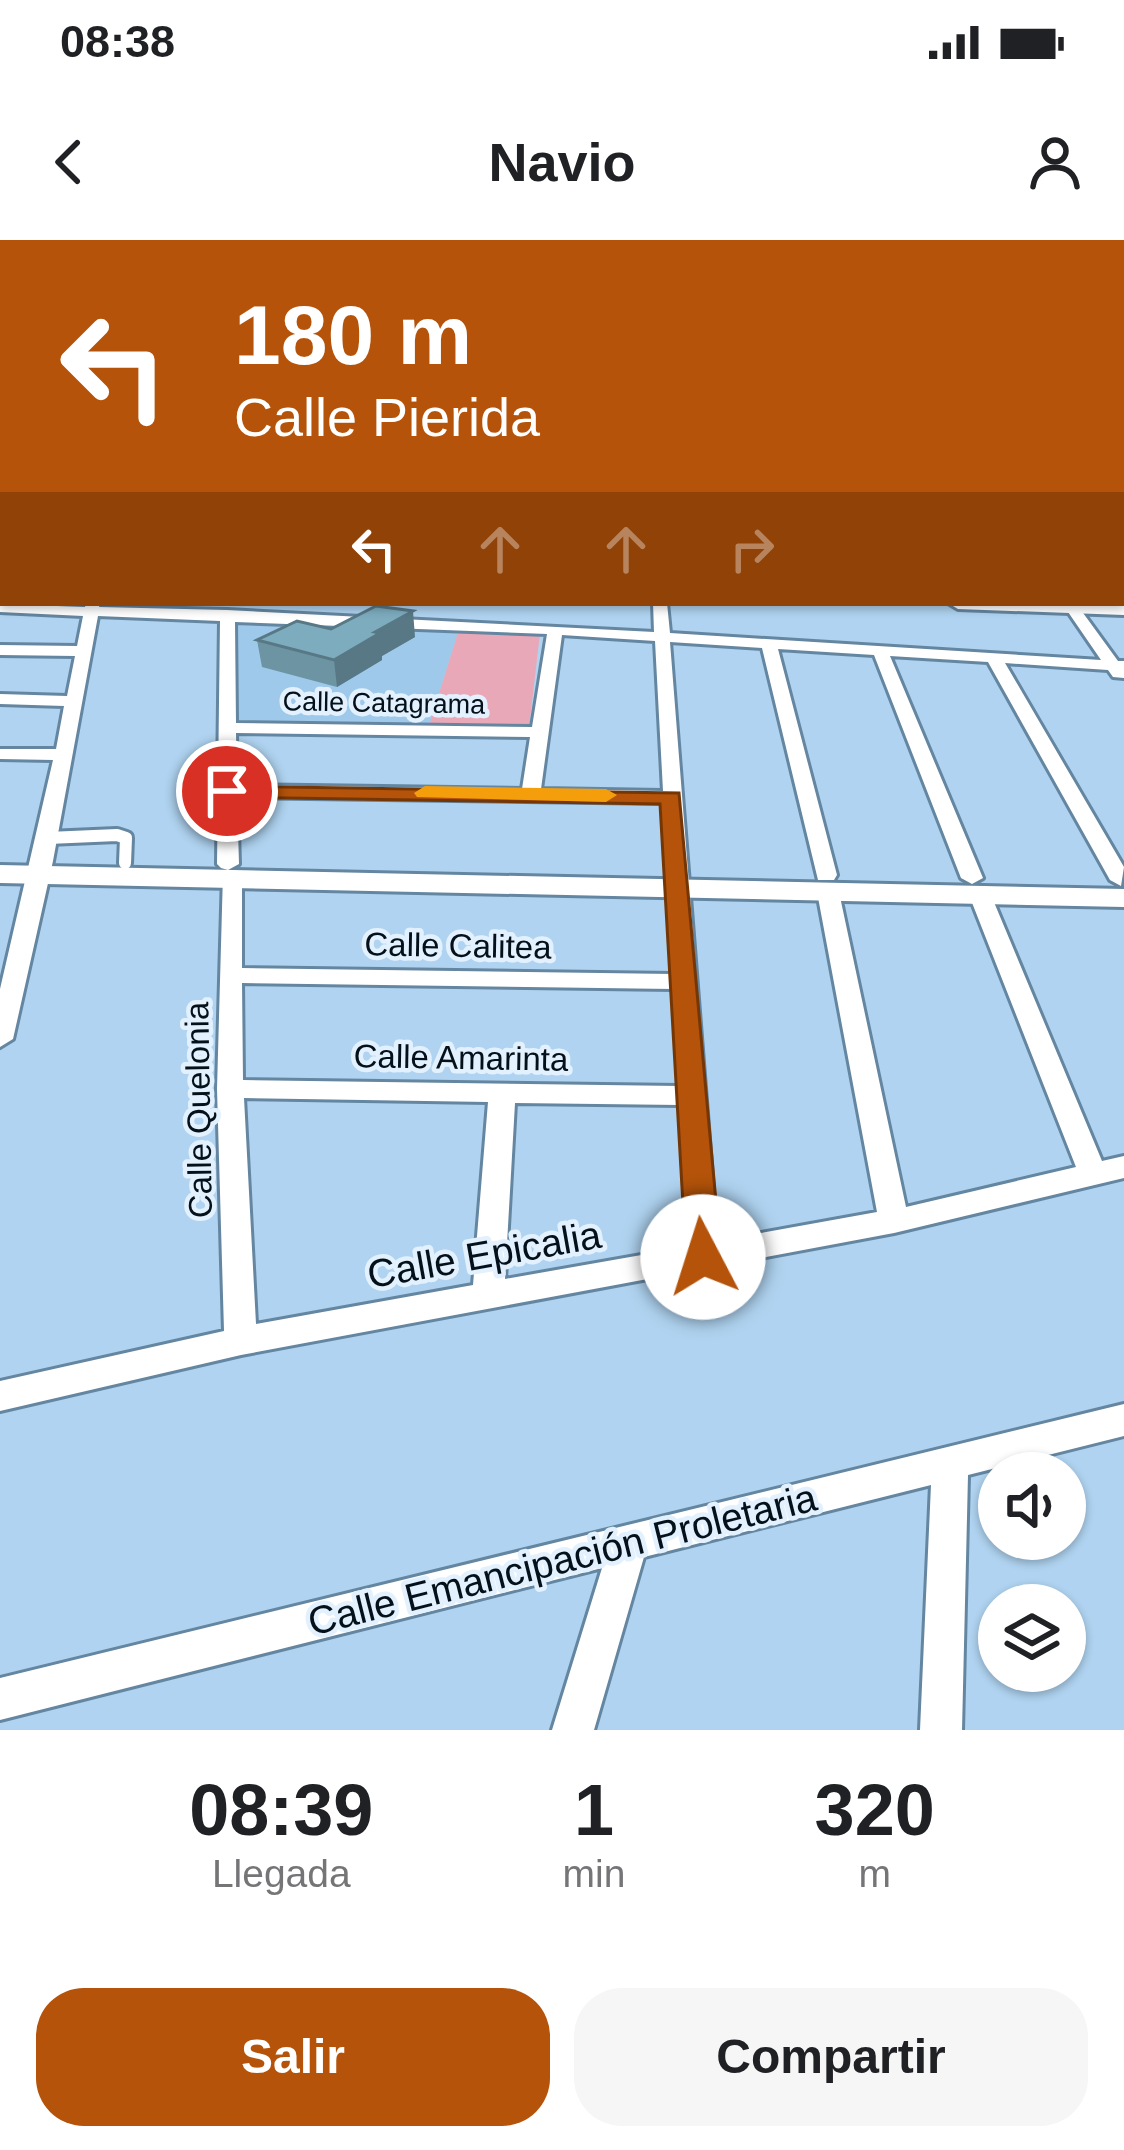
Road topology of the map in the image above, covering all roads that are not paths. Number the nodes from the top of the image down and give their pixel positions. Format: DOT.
graph roads {
  1 [pos="92,606"];
  2 [pos="660,606"];
  3 [pos="1015,606"];
  4 [pos="0,608"];
  5 [pos="1072,609"];
  6 [pos="1124,609"];
  7 [pos="227,614"];
  8 [pos="555,630"];
  9 [pos="662,636"];
  10 [pos="770,643"];
  11 [pos="0,650"];
  12 [pos="880,650"];
  13 [pos="82,651"];
  14 [pos="994,658"];
  15 [pos="1118,665"];
  16 [pos="1124,681"];
  17 [pos="0,699"];
  18 [pos="72,700"];
  19 [pos="228,728"];
  20 [pos="540,732"];
  21 [pos="0,754"];
  22 [pos="65,755"];
  23 [pos="227,791"];
  24 [pos="531,794"];
  25 [pos="671,797"];
  26 [pos="44,858"];
  27 [pos="0,861"];
  28 [pos="230,871"];
  29 [pos="0,874"];
  30 [pos="677,880"];
  31 [pos="827,883"];
  32 [pos="976,886"];
  33 [pos="1123,886"];
  34 [pos="232,975"];
  35 [pos="682,982"];
  36 [pos="0,1039"];
  37 [pos="230,1089"];
  38 [pos="502,1094"];
  39 [pos="690,1096"];
  40 [pos="1109,1171"];
  41 [pos="894,1221"];
  42 [pos="703,1257"];
  43 [pos="488,1297"];
  44 [pos="241,1341"];
  45 [pos="0,1396"];
  46 [pos="1124,1420"];
  47 [pos="950,1463"];
  48 [pos="628,1543"];
  49 [pos="0,1699"];
  50 [pos="573,1730"];
  51 [pos="941,1730"];
  1 -- 4 [label="street"];
  1 -- 7 [label="street"];
  1 -- 13 [label="street"];
  2 -- 9 [label="street"];
  3 -- 5 [label="street"];
  5 -- 6 [label="street"];
  5 -- 15 [label="street"];
  7 -- 8 [label="street"];
  7 -- 19 [label="street, Calle Quelonia"];
  8 -- 9 [label="street"];
  8 -- 20 [label="street"];
  9 -- 10 [label="street"];
  9 -- 25 [label="street"];
  10 -- 12 [label="street"];
  10 -- 31 [label="street"];
  11 -- 13 [label="street"];
  12 -- 14 [label="street"];
  12 -- 32 [label="street"];
  13 -- 18 [label="street"];
  14 -- 15 [label="street"];
  14 -- 33 [label="street"];
  15 -- 16 [label="street"];
  17 -- 18 [label="street"];
  18 -- 22 [label="street"];
  19 -- 20 [label="street, Calle Catagrama"];
  19 -- 23 [label="street, Calle Quelonia"];
  20 -- 24 [label="street"];
  21 -- 22 [label="street"];
  22 -- 26 [label="street"];
  23 -- 24 [label="street"];
  23 -- 28 [label="street, Calle Quelonia"];
  24 -- 25 [label="street"];
  25 -- 30 [label="street"];
  26 -- 27 [label="street"];
  26 -- 28 [label="street"];
  26 -- 28 [label="street"];
  26 -- 29 [label="street"];
  26 -- 36 [label="street"];
  28 -- 30 [label="street"];
  28 -- 34 [label="street, Calle Quelonia"];
  30 -- 31 [label="street"];
  30 -- 35 [label="street"];
  31 -- 32 [label="street"];
  31 -- 41 [label="street"];
  32 -- 33 [label="street"];
  32 -- 40 [label="street"];
  34 -- 35 [label="street, Calle Calitea"];
  34 -- 37 [label="street, Calle Quelonia"];
  35 -- 39 [label="street"];
  37 -- 38 [label="street, Calle Amarinta"];
  37 -- 44 [label="street, Calle Quelonia"];
  38 -- 39 [label="street, Calle Amarinta"];
  38 -- 43 [label="street"];
  39 -- 42 [label="street"];
  40 -- 41 [label="street, Calle Epicalia"];
  41 -- 42 [label="street, Calle Epicalia"];
  42 -- 43 [label="street, Calle Epicalia"];
  43 -- 44 [label="street, Calle Epicalia"];
  44 -- 45 [label="street, Calle Epicalia"];
  46 -- 47 [label="street, Calle Emancipación Proletaria"];
  47 -- 48 [label="street, Calle Emancipación Proletaria"];
  47 -- 51 [label="street"];
  48 -- 49 [label="street, Calle Emancipación Proletaria"];
  48 -- 50 [label="street"];
}
